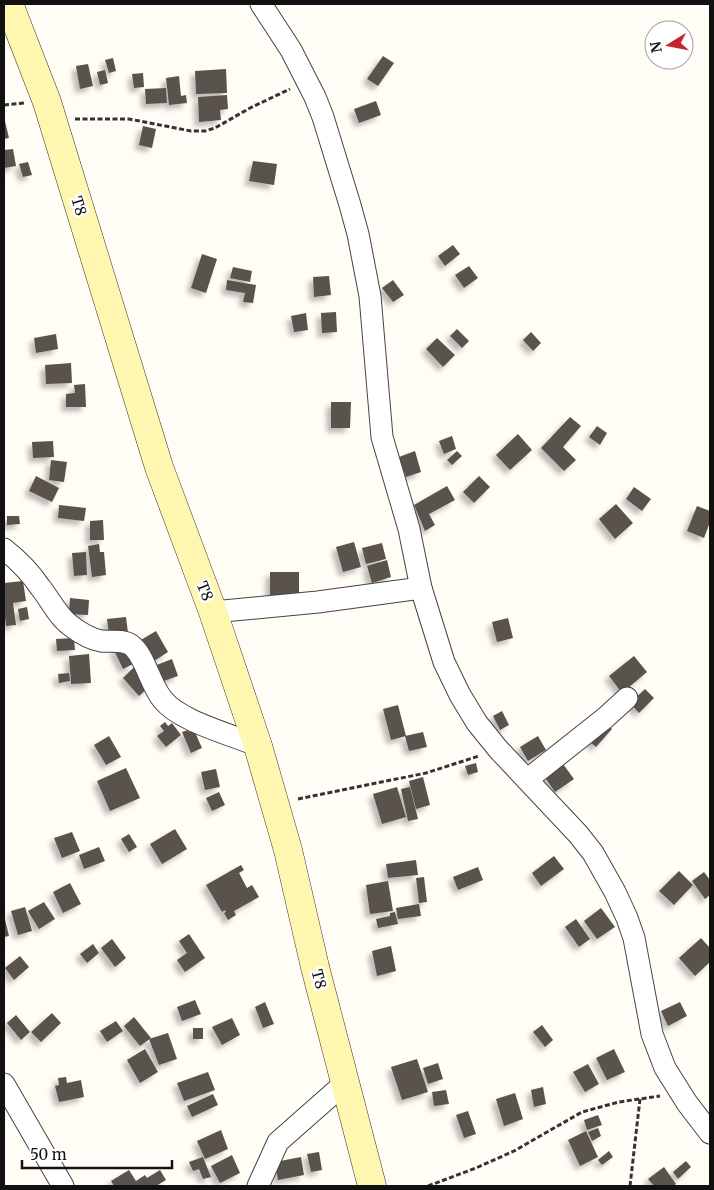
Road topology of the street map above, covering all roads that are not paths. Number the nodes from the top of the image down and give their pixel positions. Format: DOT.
graph roads {
  1 [pos="9,4"];
  2 [pos="262,4"];
  3 [pos="4,548"];
  4 [pos="422,588"];
  5 [pos="213,612"];
  6 [pos="627,698"];
  7 [pos="258,746"];
  8 [pos="528,779"];
  9 [pos="346,1082"];
  10 [pos="4,1084"];
  11 [pos="710,1133"];
  12 [pos="63,1186"];
  13 [pos="258,1186"];
  14 [pos="372,1186"];
  1 -- 5 [label="street, T8"];
  2 -- 4 [label="street"];
  3 -- 7 [label="street"];
  4 -- 5 [label="street"];
  4 -- 8 [label="street"];
  5 -- 7 [label="street, T8"];
  6 -- 8 [label="street"];
  7 -- 9 [label="street, T8"];
  8 -- 11 [label="street"];
  9 -- 13 [label="street"];
  9 -- 14 [label="street, T8"];
  10 -- 12 [label="street"];
}
